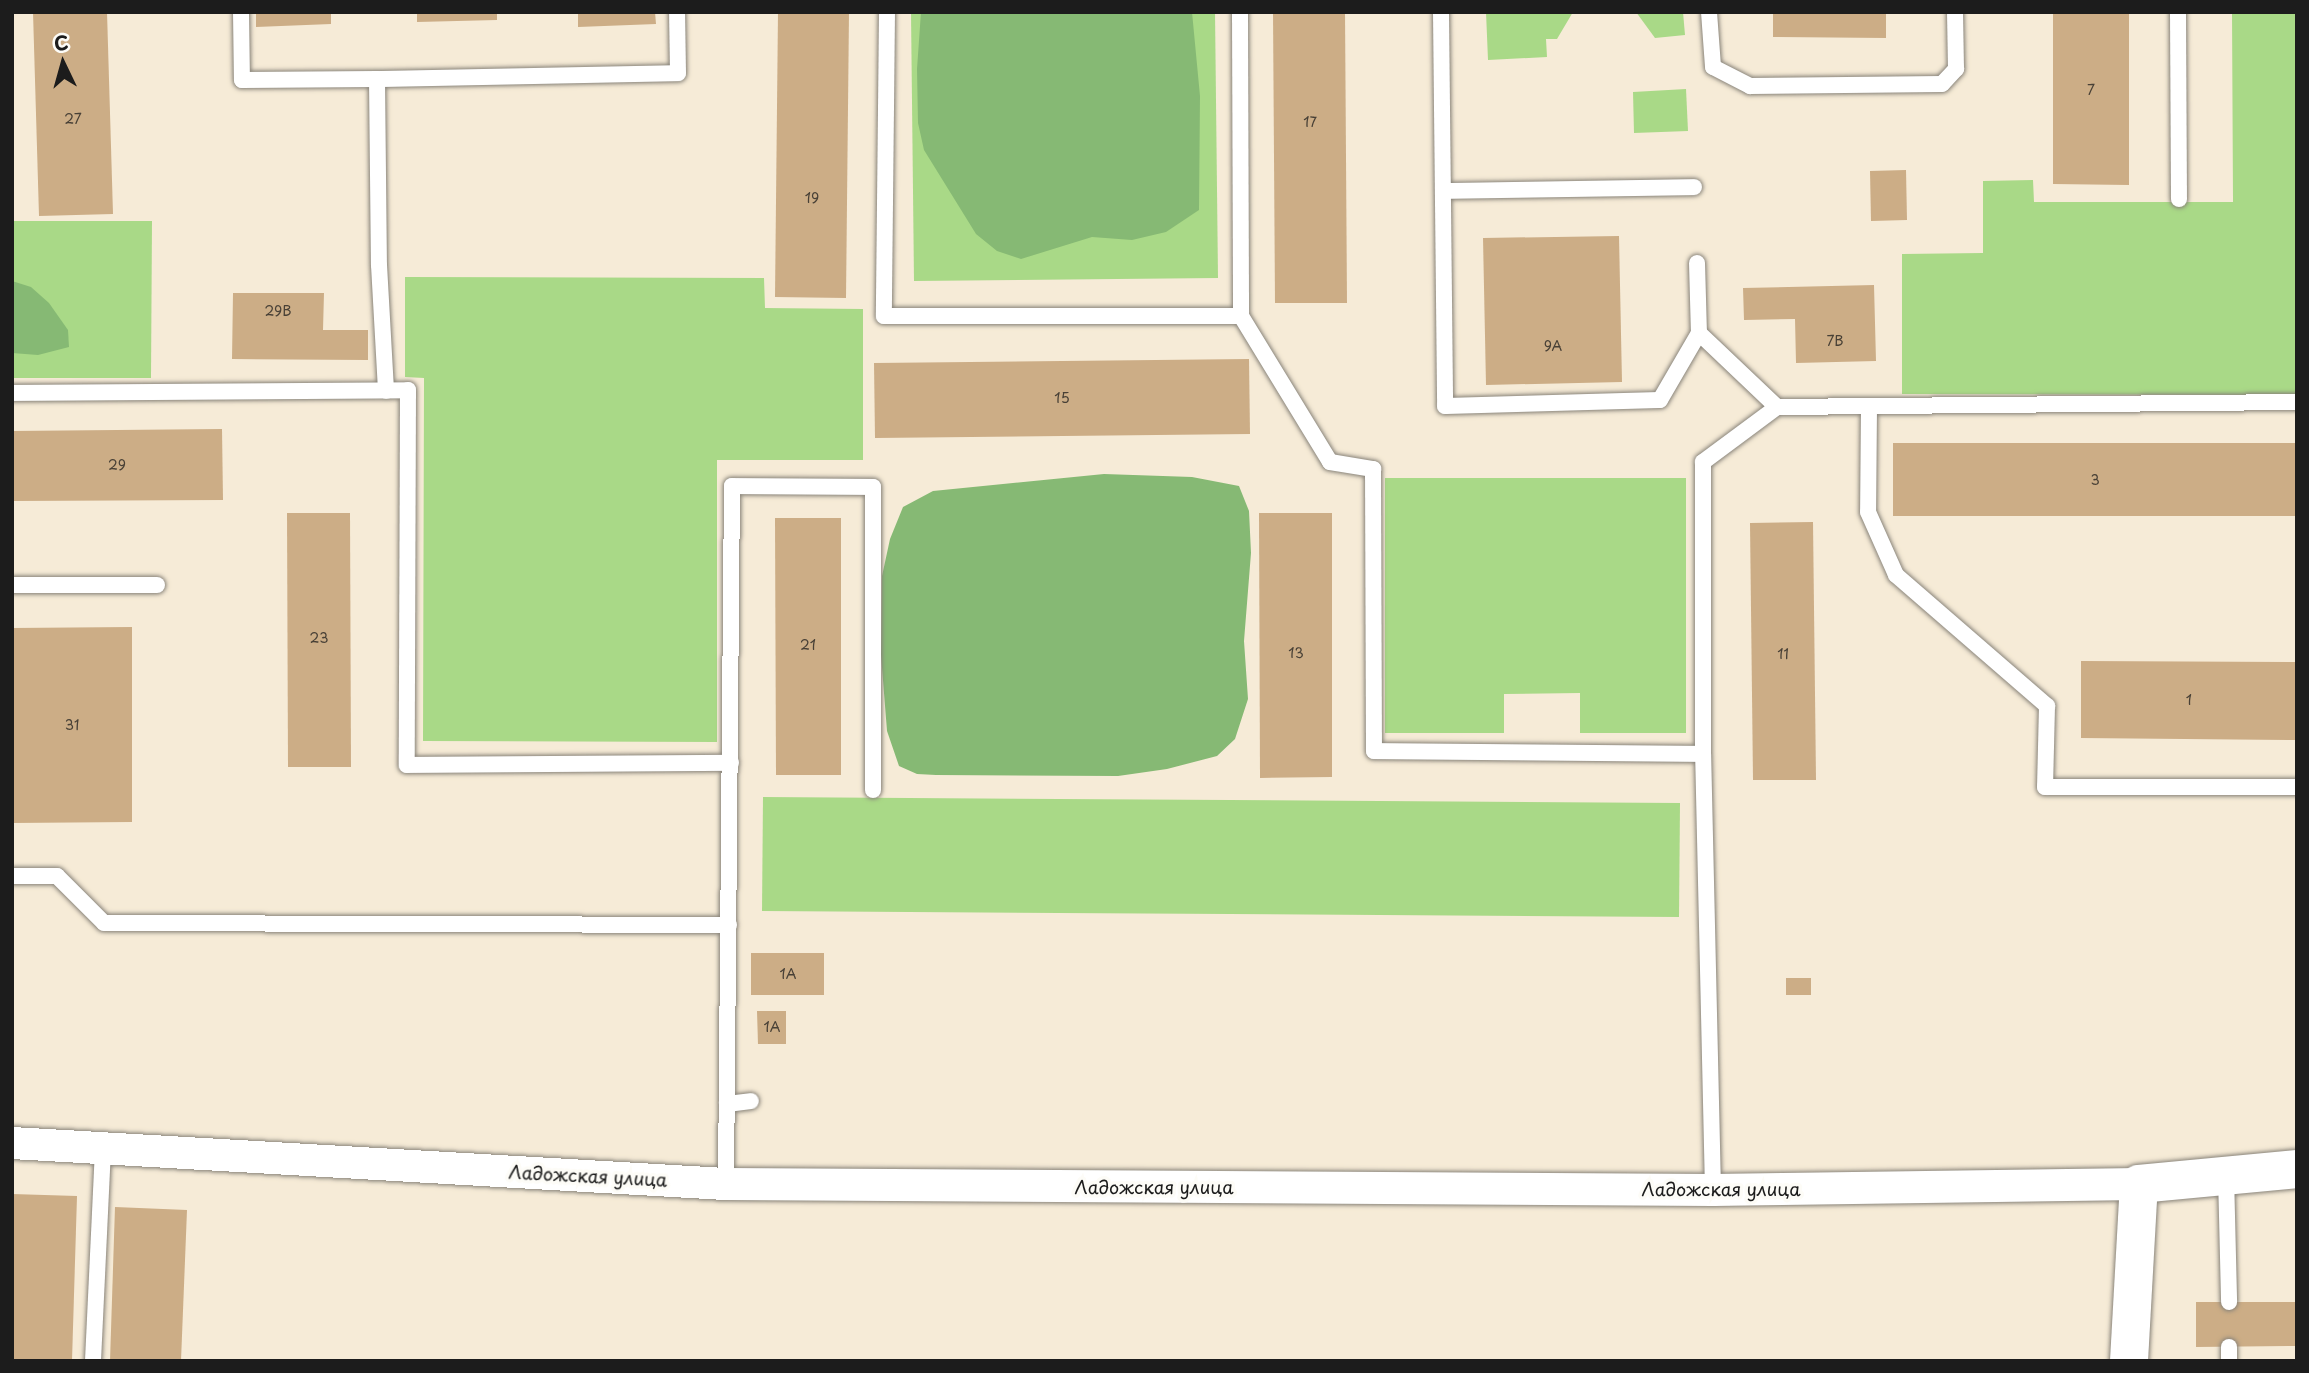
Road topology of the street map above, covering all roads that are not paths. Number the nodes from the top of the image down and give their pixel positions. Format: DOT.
graph roads {
  1 [pos="241,12"];
  2 [pos="677,12"];
  3 [pos="887,12"];
  4 [pos="1240,12"];
  5 [pos="1441,12"];
  6 [pos="1709,12"];
  7 [pos="1955,12"];
  8 [pos="2178,12"];
  9 [pos="377,79"];
  10 [pos="1694,187"];
  11 [pos="1443,191"];
  12 [pos="2179,199"];
  13 [pos="1697,263"];
  14 [pos="1241,316"];
  15 [pos="1699,334"];
  16 [pos="386,391"];
  17 [pos="12,393"];
  18 [pos="2297,402"];
  19 [pos="1777,407"];
  20 [pos="1869,407"];
  21 [pos="12,585"];
  22 [pos="157,586"];
  23 [pos="1703,754"];
  24 [pos="731,763"];
  25 [pos="2297,788"];
  26 [pos="873,790"];
  27 [pos="12,876"];
  28 [pos="729,925"];
  29 [pos="751,1101"];
  30 [pos="727,1104"];
  31 [pos="12,1143"];
  32 [pos="103,1148"];
  33 [pos="2297,1169"];
  34 [pos="2226,1175"];
  35 [pos="726,1184"];
  36 [pos="2139,1184"];
  37 [pos="1713,1189"];
  38 [pos="2229,1302"];
  39 [pos="93,1361"];
  40 [pos="2129,1361"];
  1 -- 9 [label="lane"];
  2 -- 9 [label="lane"];
  3 -- 14 [label="lane"];
  4 -- 14 [label="lane"];
  5 -- 11 [label="lane"];
  6 -- 7 [label="lane"];
  8 -- 12 [label="lane"];
  9 -- 16 [label="lane"];
  10 -- 11 [label="lane"];
  11 -- 15 [label="lane"];
  13 -- 15 [label="lane"];
  14 -- 23 [label="lane"];
  15 -- 19 [label="lane"];
  16 -- 17 [label="lane"];
  16 -- 24 [label="lane"];
  18 -- 20 [label="lane"];
  19 -- 20 [label="lane"];
  19 -- 23 [label="lane"];
  20 -- 25 [label="lane"];
  21 -- 22 [label="lane"];
  23 -- 37 [label="lane"];
  24 -- 26 [label="lane"];
  24 -- 28 [label="lane"];
  27 -- 28 [label="lane"];
  28 -- 30 [label="lane"];
  29 -- 30 [label="lane"];
  30 -- 35 [label="lane"];
  31 -- 32 [label="street, Ладожская улица"];
  32 -- 35 [label="street, Ладожская улица"];
  32 -- 39 [label="lane"];
  33 -- 34 [label="street, Ладожская улица"];
  34 -- 36 [label="street, Ладожская улица"];
  34 -- 38 [label="lane"];
  35 -- 37 [label="street, Ладожская улица"];
  36 -- 37 [label="street, Ладожская улица"];
  36 -- 40 [label="street"];
}
